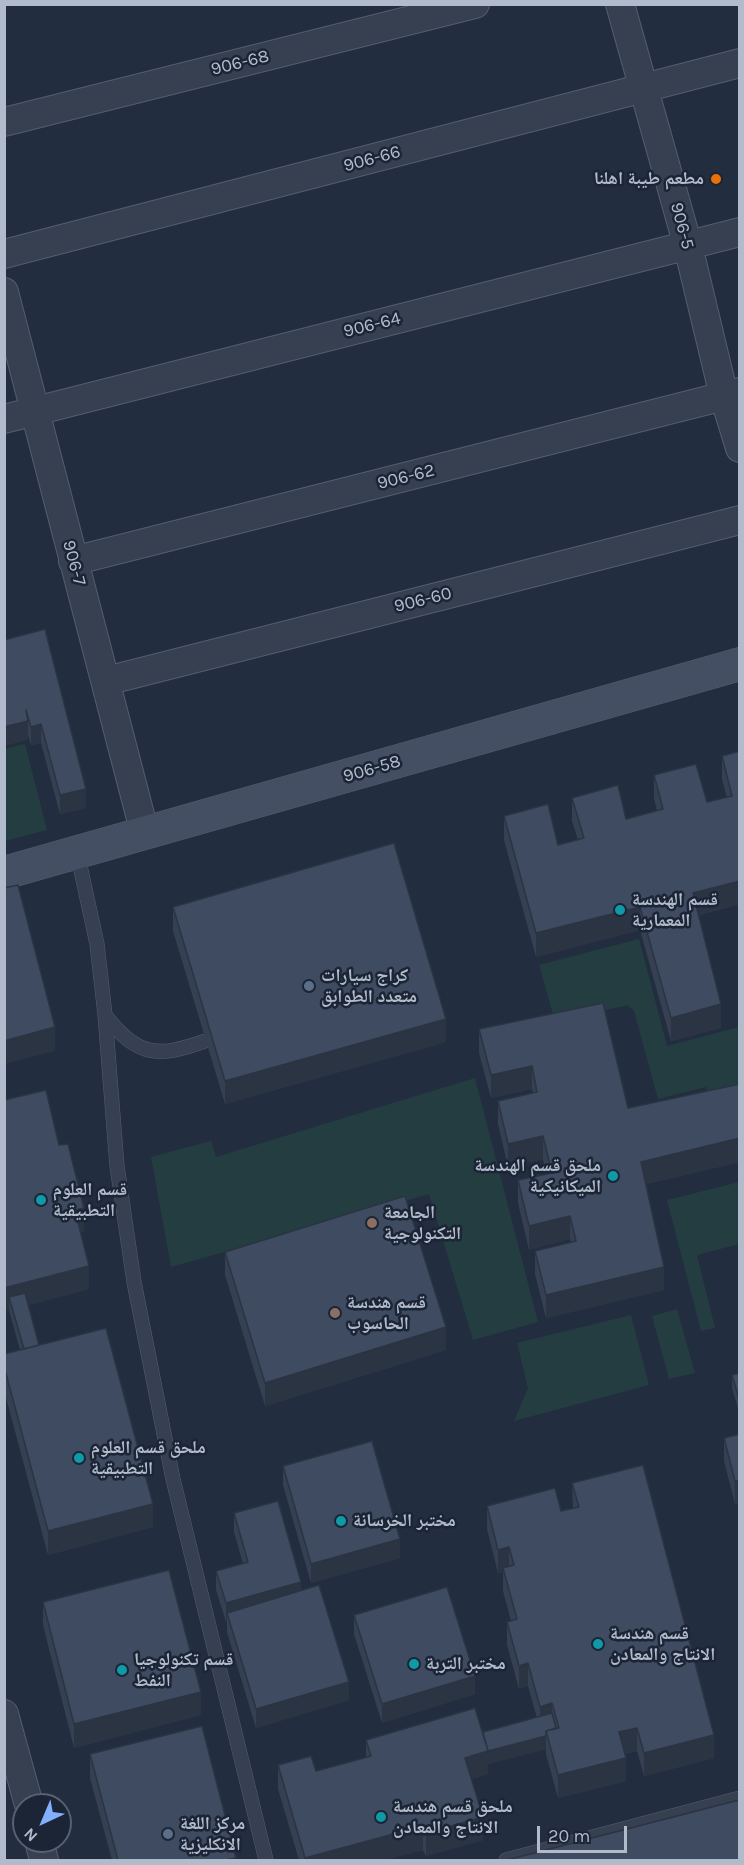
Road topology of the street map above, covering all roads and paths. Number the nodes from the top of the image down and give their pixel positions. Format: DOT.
graph roads {
  1 [pos="475,4"];
  2 [pos="620,4"];
  3 [pos="740,63"];
  4 [pos="643,88"];
  5 [pos="4,122"];
  6 [pos="740,232"];
  7 [pos="688,246"];
  8 [pos="4,254"];
  9 [pos="4,292"];
  10 [pos="732,394"];
  11 [pos="35,410"];
  12 [pos="4,419"];
  13 [pos="740,448"];
  14 [pos="740,520"];
  15 [pos="73,561"];
  16 [pos="740,663"];
  17 [pos="106,681"];
  18 [pos="145,834"];
  19 [pos="77,852"];
  20 [pos="4,873"];
  21 [pos="105,1015"];
  22 [pos="205,1041"];
  23 [pos="4,1714"];
  24 [pos="26,1793"];
  25 [pos="740,1798"];
  26 [pos="266,1860"];
  27 [pos="506,1860"];
  1 -- 5 [label="street, 906-68"];
  2 -- 4 [label="street, 906-5"];
  3 -- 4 [label="street, 906-66"];
  4 -- 7 [label="street, 906-5"];
  4 -- 8 [label="street, 906-66"];
  6 -- 7 [label="street, 906-64"];
  7 -- 10 [label="street, 906-5"];
  7 -- 11 [label="street, 906-64"];
  9 -- 11 [label="street, 906-7"];
  10 -- 13 [label="street, 906-5"];
  10 -- 15 [label="street, 906-62"];
  11 -- 12 [label="street, 906-64"];
  11 -- 15 [label="street, 906-7"];
  14 -- 17 [label="street, 906-60"];
  15 -- 17 [label="street, 906-7"];
  16 -- 18 [label="street, 906-58"];
  17 -- 18 [label="street, 906-7"];
  18 -- 19 [label="street, 906-58"];
  19 -- 20 [label="street, 906-58"];
  19 -- 21 [label="lane"];
  21 -- 22 [label="lane"];
  21 -- 26 [label="lane"];
  23 -- 24 [label="street"];
  25 -- 27 [label="lane"];
}
